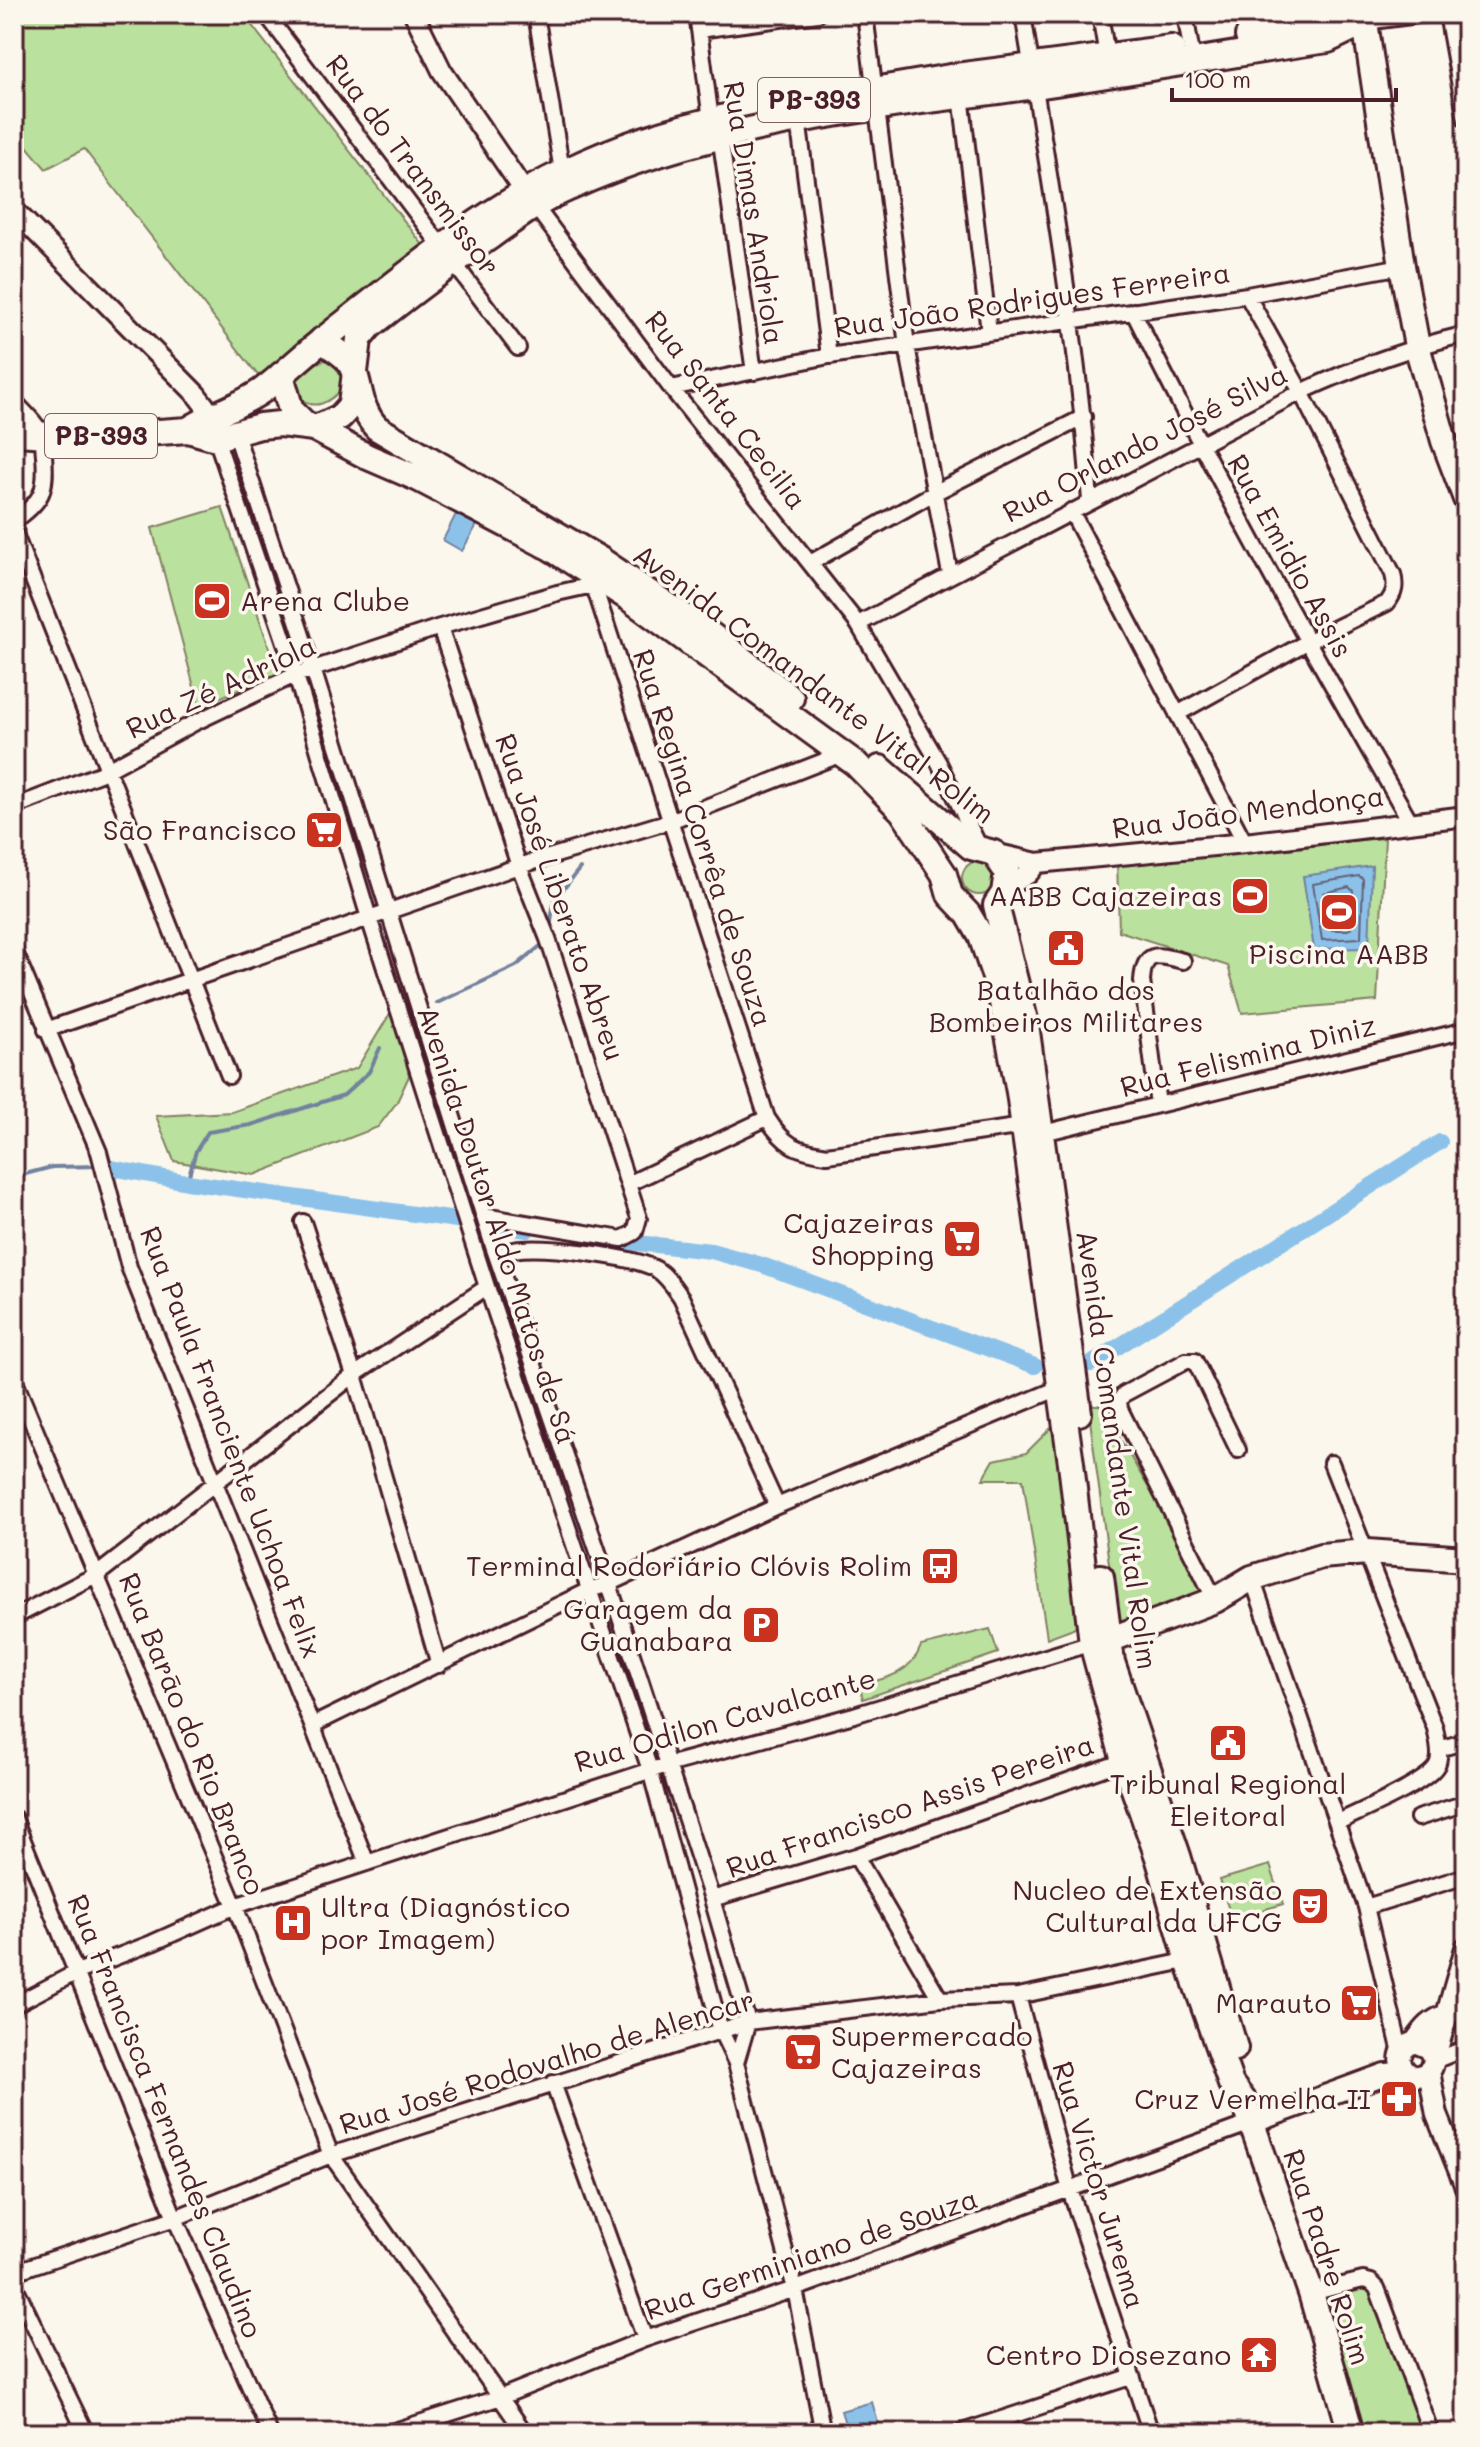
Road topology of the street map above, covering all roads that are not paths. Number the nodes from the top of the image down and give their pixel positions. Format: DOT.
graph roads {
  1 [pos="266,14"];
  2 [pos="414,14"];
  3 [pos="536,14"];
  4 [pos="697,14"];
  5 [pos="818,14"];
  6 [pos="865,14"];
  7 [pos="1023,14"];
  8 [pos="1100,14"];
  9 [pos="1185,14"];
  10 [pos="1426,14"];
  11 [pos="1447,14"];
  12 [pos="1364,18"];
  13 [pos="1262,24"];
  14 [pos="699,30"];
  15 [pos="1191,53"];
  16 [pos="1107,56"];
  17 [pos="1034,77"];
  18 [pos="961,95"];
  19 [pos="876,100"];
  20 [pos="798,119"];
  21 [pos="1466,120"];
  22 [pos="716,128"];
  23 [pos="564,181"];
  24 [pos="530,200"];
  25 [pos="14,210"];
  26 [pos="448,254"];
  27 [pos="1402,266"];
  28 [pos="1247,295"];
  29 [pos="1133,311"];
  30 [pos="1071,320"];
  31 [pos="989,332"];
  32 [pos="1466,334"];
  33 [pos="322,340"];
  34 [pos="907,346"];
  35 [pos="1417,346"];
  36 [pos="518,348"];
  37 [pos="829,356"];
  38 [pos="754,372"];
  39 [pos="281,375"];
  40 [pos="355,375"];
  41 [pos="671,388"];
  42 [pos="1301,392"];
  43 [pos="14,401"];
  44 [pos="1084,417"];
  45 [pos="314,428"];
  46 [pos="220,429"];
  47 [pos="14,433"];
  48 [pos="42,434"];
  49 [pos="1198,444"];
  50 [pos="934,493"];
  51 [pos="1466,499"];
  52 [pos="1090,501"];
  53 [pos="1071,511"];
  54 [pos="14,521"];
  55 [pos="14,532"];
  56 [pos="810,563"];
  57 [pos="950,574"];
  58 [pos="592,579"];
  59 [pos="858,624"];
  60 [pos="440,627"];
  61 [pos="1307,642"];
  62 [pos="313,669"];
  63 [pos="295,675"];
  64 [pos="1177,714"];
  65 [pos="842,754"];
  66 [pos="109,769"];
  67 [pos="14,807"];
  68 [pos="1466,816"];
  69 [pos="670,821"];
  70 [pos="1410,821"];
  71 [pos="1245,843"];
  72 [pos="982,850"];
  73 [pos="1037,863"];
  74 [pos="519,866"];
  75 [pos="944,874"];
  76 [pos="1001,897"];
  77 [pos="390,912"];
  78 [pos="968,914"];
  79 [pos="369,918"];
  80 [pos="14,950"];
  81 [pos="1183,961"];
  82 [pos="192,978"];
  83 [pos="46,1030"];
  84 [pos="1466,1030"];
  85 [pos="229,1076"];
  86 [pos="1158,1105"];
  87 [pos="767,1118"];
  88 [pos="1033,1130"];
  89 [pos="630,1183"];
  90 [pos="484,1219"];
  91 [pos="303,1222"];
  92 [pos="495,1252"];
  93 [pos="487,1287"];
  94 [pos="354,1375"];
  95 [pos="14,1379"];
  96 [pos="1059,1388"];
  97 [pos="1238,1450"];
  98 [pos="1331,1463"];
  99 [pos="216,1481"];
  100 [pos="777,1506"];
  101 [pos="1367,1552"];
  102 [pos="1466,1559"];
  103 [pos="98,1574"];
  104 [pos="1252,1578"];
  105 [pos="609,1584"];
  106 [pos="589,1590"];
  107 [pos="1215,1600"];
  108 [pos="14,1617"];
  109 [pos="1100,1642"];
  110 [pos="439,1665"];
  111 [pos="313,1725"];
  112 [pos="1466,1741"];
  113 [pos="1439,1749"];
  114 [pos="1124,1761"];
  115 [pos="667,1765"];
  116 [pos="650,1770"];
  117 [pos="1466,1803"];
  118 [pos="14,1818"];
  119 [pos="1418,1818"];
  120 [pos="1338,1822"];
  121 [pos="856,1856"];
  122 [pos="699,1862"];
  123 [pos="367,1863"];
  124 [pos="677,1870"];
  125 [pos="1466,1876"];
  126 [pos="712,1899"];
  127 [pos="235,1906"];
  128 [pos="1366,1907"];
  129 [pos="1466,1948"];
  130 [pos="1198,1959"];
  131 [pos="77,1972"];
  132 [pos="1018,1996"];
  133 [pos="940,1999"];
  134 [pos="14,2005"];
  135 [pos="748,2022"];
  136 [pos="721,2031"];
  137 [pos="1466,2048"];
  138 [pos="1416,2059"];
  139 [pos="736,2063"];
  140 [pos="553,2083"];
  141 [pos="1248,2112"];
  142 [pos="331,2155"];
  143 [pos="1466,2187"];
  144 [pos="1070,2190"];
  145 [pos="175,2218"];
  146 [pos="14,2272"];
  147 [pos="14,2284"];
  148 [pos="795,2289"];
  149 [pos="1311,2293"];
  150 [pos="645,2339"];
  151 [pos="1130,2377"];
  152 [pos="501,2397"];
  153 [pos="976,2430"];
  154 [pos="86,2433"];
  155 [pos="270,2433"];
  156 [pos="388,2433"];
  157 [pos="525,2433"];
  158 [pos="823,2433"];
  159 [pos="959,2433"];
  160 [pos="1151,2433"];
  161 [pos="1351,2433"];
  162 [pos="1431,2433"];
  1 -- 26 [label="street, Rua do Transmissor"];
  2 -- 24 [label="street, Rua Santa Cecilia"];
  3 -- 23 [label="street"];
  4 -- 14 [label="street, Rua Dimas Andriola"];
  5 -- 14 [label="street"];
  6 -- 19 [label="street"];
  7 -- 17 [label="street"];
  8 -- 16 [label="street"];
  9 -- 15 [label="street"];
  10 -- 12 [label="street"];
  11 -- 21 [label="street"];
  12 -- 13 [label="main road, PB-393"];
  12 -- 15 [label="main road, PB-393"];
  12 -- 27 [label="main road"];
  13 -- 15 [label="main road, PB-393"];
  14 -- 22 [label="street, Rua Dimas Andriola"];
  15 -- 16 [label="main road, PB-393"];
  15 -- 17 [label="main road, PB-393"];
  16 -- 17 [label="main road, PB-393"];
  17 -- 18 [label="main road, PB-393"];
  17 -- 19 [label="main road, PB-393"];
  17 -- 30 [label="street"];
  18 -- 19 [label="main road, PB-393"];
  18 -- 31 [label="street"];
  19 -- 20 [label="main road, PB-393"];
  19 -- 22 [label="main road, PB-393"];
  19 -- 34 [label="street"];
  20 -- 22 [label="main road, PB-393"];
  20 -- 37 [label="street"];
  22 -- 23 [label="main road, PB-393"];
  22 -- 38 [label="street, Rua Dimas Andriola"];
  23 -- 24 [label="main road, PB-393"];
  24 -- 26 [label="main road, PB-393"];
  24 -- 41 [label="street, Rua Santa Cecilia"];
  25 -- 46 [label="street"];
  26 -- 33 [label="main road, PB-393"];
  26 -- 36 [label="street, Rua do Transmissor"];
  26 -- 40 [label="main road, PB-393"];
  27 -- 28 [label="street, Rua João Rodrigues Ferreira"];
  27 -- 35 [label="main road"];
  28 -- 29 [label="street, Rua João Rodrigues Ferreira"];
  28 -- 42 [label="street"];
  29 -- 30 [label="street, Rua João Rodrigues Ferreira"];
  29 -- 49 [label="street, Rua Emidio Assis"];
  30 -- 31 [label="street, Rua João Rodrigues Ferreira"];
  30 -- 44 [label="street"];
  31 -- 34 [label="street, Rua João Rodrigues Ferreira"];
  32 -- 35 [label="street, Rua Orlando José Silva"];
  33 -- 39 [label="main road"];
  33 -- 40 [label="main road"];
  34 -- 37 [label="street, Rua João Rodrigues Ferreira"];
  34 -- 50 [label="street"];
  35 -- 42 [label="street, Rua Orlando José Silva"];
  35 -- 51 [label="main road"];
  37 -- 38 [label="street, Rua João Rodrigues Ferreira"];
  38 -- 41 [label="street, Rua João Rodrigues Ferreira"];
  39 -- 45 [label="main road"];
  39 -- 46 [label="main road, PB-393"];
  40 -- 45 [label="main road"];
  40 -- 72 [label="main road, Avenida Comandante Vital Rolim"];
  41 -- 56 [label="street, Rua Santa Cecilia"];
  42 -- 49 [label="street, Rua Orlando José Silva"];
  42 -- 61 [label="street"];
  43 -- 48 [label="street"];
  44 -- 50 [label="street"];
  44 -- 52 [label="street"];
  45 -- 46 [label="main road, PB-393"];
  45 -- 58 [label="main road, Avenida Comandante Vital Rolim"];
  46 -- 48 [label="main road, PB-393"];
  46 -- 62 [label="street, Avenida Doutor Aldo Matos de Sá"];
  46 -- 63 [label="street, Avenida Doutor Aldo Matos de Sá"];
  47 -- 48 [label="main road, PB-393"];
  48 -- 54 [label="street"];
  49 -- 52 [label="street, Rua Orlando José Silva"];
  49 -- 61 [label="street, Rua Emidio Assis"];
  50 -- 56 [label="street"];
  50 -- 57 [label="street"];
  52 -- 53 [label="street, Rua Orlando José Silva"];
  53 -- 57 [label="street, Rua Orlando José Silva"];
  53 -- 64 [label="street"];
  55 -- 66 [label="street"];
  56 -- 59 [label="street, Rua Santa Cecilia"];
  57 -- 59 [label="street, Rua Orlando José Silva"];
  58 -- 60 [label="street, Rua Zé Adriola"];
  58 -- 65 [label="main road, Avenida Comandante Vital Rolim"];
  58 -- 69 [label="street, Rua Regina Corrêa de Souza"];
  59 -- 72 [label="street, Rua Santa Cecilia"];
  60 -- 62 [label="street, Rua Zé Adriola"];
  60 -- 74 [label="street, Rua José Liberato Abreu"];
  61 -- 64 [label="street"];
  61 -- 70 [label="street, Rua Emidio Assis"];
  62 -- 63 [label="street, Rua Zé Adriola"];
  62 -- 77 [label="street, Avenida Doutor Aldo Matos de Sá"];
  63 -- 66 [label="street, Rua Zé Adriola"];
  63 -- 79 [label="street, Avenida Doutor Aldo Matos de Sá"];
  64 -- 71 [label="street"];
  65 -- 69 [label="street"];
  65 -- 75 [label="main road, Avenida Comandante Vital Rolim"];
  66 -- 67 [label="street, Rua Zé Adriola"];
  66 -- 82 [label="street"];
  68 -- 70 [label="street, Rua João Mendonça"];
  69 -- 74 [label="street"];
  69 -- 87 [label="street, Rua Regina Corrêa de Souza"];
  70 -- 71 [label="street, Rua João Mendonça"];
  71 -- 73 [label="street, Rua João Mendonça"];
  72 -- 73 [label="street"];
  72 -- 75 [label="main road"];
  72 -- 76 [label="main road, Avenida Comandante Vital Rolim"];
  73 -- 76 [label="street"];
  74 -- 77 [label="street"];
  74 -- 89 [label="street, Rua José Liberato Abreu"];
  75 -- 78 [label="main road, Avenida Comandante Vital Rolim"];
  76 -- 78 [label="main road"];
  76 -- 88 [label="main road, Avenida Comandante Vital Rolim"];
  77 -- 79 [label="street"];
  77 -- 90 [label="street, Avenida Doutor Aldo Matos de Sá"];
  78 -- 88 [label="main road, Avenida Comandante Vital Rolim"];
  79 -- 82 [label="street"];
  79 -- 93 [label="street, Avenida Doutor Aldo Matos de Sá"];
  80 -- 83 [label="street, Rua Paula Franciente Uchoa Felix"];
  81 -- 86 [label="street"];
  82 -- 83 [label="street"];
  82 -- 85 [label="street"];
  83 -- 99 [label="street, Rua Paula Franciente Uchoa Felix"];
  84 -- 86 [label="street, Rua Felismina Diniz"];
  86 -- 88 [label="street, Rua Felismina Diniz"];
  87 -- 88 [label="street, Rua Felismina Diniz"];
  87 -- 89 [label="street"];
  88 -- 96 [label="main road, Avenida Comandante Vital Rolim"];
  88 -- 109 [label="main road, Avenida Comandante Vital Rolim"];
  89 -- 90 [label="street, Rua José Liberato Abreu"];
  90 -- 92 [label="street, Avenida Doutor Aldo Matos de Sá"];
  91 -- 94 [label="street"];
  92 -- 100 [label="street"];
  92 -- 105 [label="street, Avenida Doutor Aldo Matos de Sá"];
  93 -- 94 [label="street"];
  93 -- 106 [label="street, Avenida Doutor Aldo Matos de Sá"];
  94 -- 99 [label="street"];
  94 -- 110 [label="street"];
  95 -- 103 [label="street, Rua Barāo do Rio Branco"];
  96 -- 100 [label="street"];
  96 -- 109 [label="main road, Avenida Comandante Vital Rolim"];
  97 -- 107 [label="street"];
  98 -- 101 [label="street"];
  99 -- 103 [label="street"];
  99 -- 111 [label="street, Rua Paula Franciente Uchoa Felix"];
  100 -- 105 [label="street"];
  101 -- 102 [label="main road, Rua Odilon Cavalcante"];
  101 -- 104 [label="main road, Rua Odilon Cavalcante"];
  101 -- 113 [label="street"];
  103 -- 108 [label="street"];
  103 -- 127 [label="street, Rua Barāo do Rio Branco"];
  104 -- 107 [label="main road, Rua Odilon Cavalcante"];
  104 -- 120 [label="street"];
  105 -- 106 [label="street"];
  105 -- 115 [label="street, Avenida Doutor Aldo Matos de Sá"];
  106 -- 110 [label="street"];
  106 -- 116 [label="street, Avenida Doutor Aldo Matos de Sá"];
  107 -- 109 [label="main road, Rua Odilon Cavalcante"];
  109 -- 114 [label="main road, Avenida Comandante Vital Rolim"];
  109 -- 115 [label="street, Rua Odilon Cavalcante"];
  109 -- 130 [label="main road, Avenida Comandante Vital Rolim"];
  110 -- 111 [label="street"];
  111 -- 123 [label="street, Rua Paula Franciente Uchoa Felix"];
  112 -- 113 [label="street"];
  113 -- 120 [label="street"];
  114 -- 121 [label="street, Rua Francisco Assis Pereira"];
  114 -- 130 [label="main road, Avenida Comandante Vital Rolim"];
  115 -- 116 [label="street, Rua Odilon Cavalcante"];
  115 -- 122 [label="street, Avenida Doutor Aldo Matos de Sá"];
  116 -- 123 [label="street, Rua Odilon Cavalcante"];
  116 -- 124 [label="street, Avenida Doutor Aldo Matos de Sá"];
  117 -- 119 [label="street"];
  118 -- 131 [label="street, Rua Francisca Fernandes Claudino"];
  120 -- 128 [label="street"];
  121 -- 126 [label="street, Rua Francisco Assis Pereira"];
  121 -- 133 [label="street"];
  122 -- 124 [label="street"];
  122 -- 126 [label="street, Avenida Doutor Aldo Matos de Sá"];
  123 -- 127 [label="street, Rua Odilon Cavalcante"];
  124 -- 136 [label="street, Avenida Doutor Aldo Matos de Sá"];
  125 -- 128 [label="street"];
  126 -- 135 [label="street, Avenida Doutor Aldo Matos de Sá"];
  127 -- 131 [label="street, Rua Odilon Cavalcante"];
  127 -- 142 [label="street, Rua Barāo do Rio Branco"];
  128 -- 138 [label="street"];
  129 -- 138 [label="main road"];
  130 -- 132 [label="street, Rua José Rodovalho de Alencar"];
  130 -- 141 [label="main road, Avenida Comandante Vital Rolim"];
  131 -- 134 [label="street, Rua Odilon Cavalcante"];
  131 -- 145 [label="street, Rua Francisca Fernandes Claudino"];
  132 -- 133 [label="street, Rua José Rodovalho de Alencar"];
  132 -- 144 [label="street, Rua Victor Jurema"];
  133 -- 135 [label="street, Rua José Rodovalho de Alencar"];
  135 -- 136 [label="street, Rua José Rodovalho de Alencar"];
  135 -- 139 [label="street"];
  136 -- 139 [label="street, Avenida Doutor Aldo Matos de Sá"];
  136 -- 140 [label="street, Rua José Rodovalho de Alencar"];
  137 -- 138 [label="street"];
  138 -- 141 [label="main road"];
  138 -- 143 [label="main road"];
  139 -- 148 [label="street, Avenida Doutor Aldo Matos de Sá"];
  140 -- 142 [label="street, Rua José Rodovalho de Alencar"];
  140 -- 150 [label="street"];
  141 -- 144 [label="street, Rua Germiniano de Souza"];
  141 -- 149 [label="main road, Rua Padre Rolim"];
  142 -- 145 [label="street, Rua José Rodovalho de Alencar"];
  142 -- 152 [label="street, Rua Barāo do Rio Branco"];
  144 -- 148 [label="street, Rua Germiniano de Souza"];
  144 -- 151 [label="street, Rua Victor Jurema"];
  145 -- 146 [label="street, Rua José Rodovalho de Alencar"];
  145 -- 155 [label="street, Rua Francisca Fernandes Claudino"];
  147 -- 154 [label="street"];
  148 -- 150 [label="street, Rua Germiniano de Souza"];
  148 -- 158 [label="street, Avenida Doutor Aldo Matos de Sá"];
  149 -- 161 [label="main road, Rua Padre Rolim"];
  149 -- 162 [label="street"];
  150 -- 152 [label="street, Rua Germiniano de Souza"];
  151 -- 153 [label="street"];
  151 -- 160 [label="street, Rua Victor Jurema"];
  152 -- 156 [label="street, Rua Germiniano de Souza"];
  152 -- 157 [label="street, Rua Barāo do Rio Branco"];
  153 -- 159 [label="street"];
}
